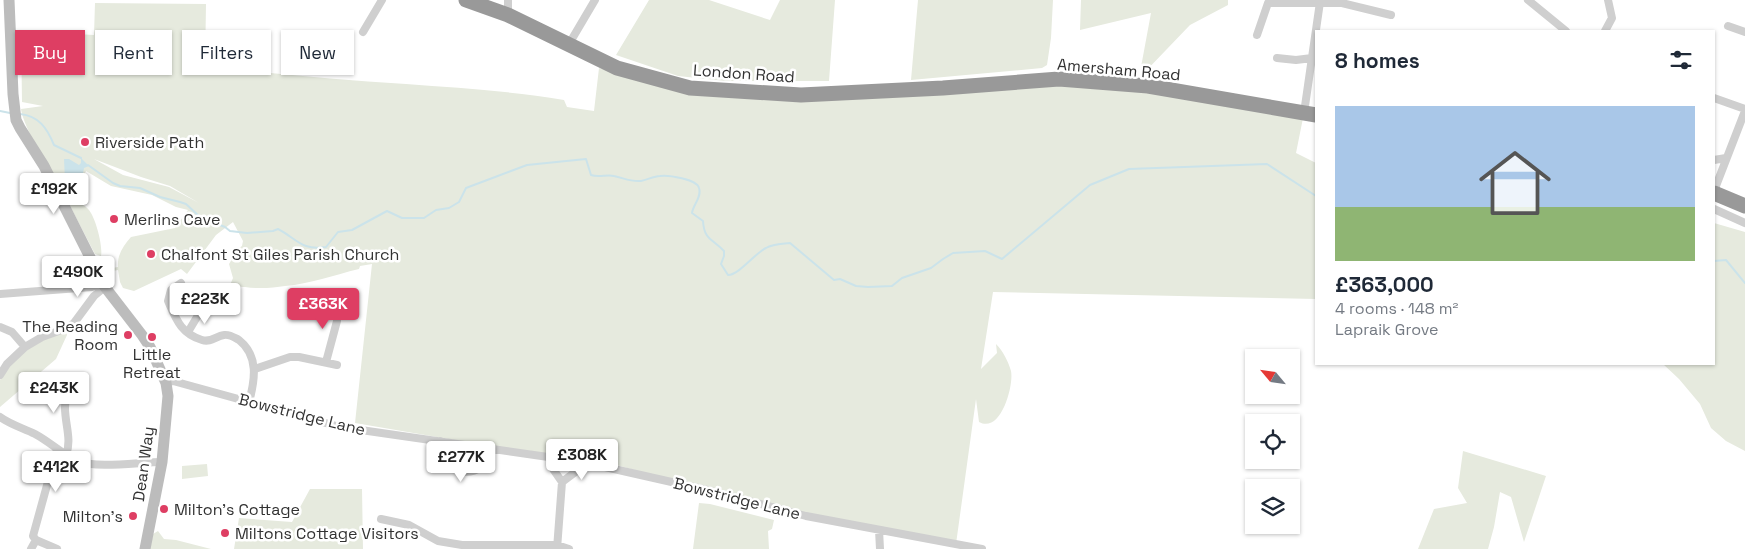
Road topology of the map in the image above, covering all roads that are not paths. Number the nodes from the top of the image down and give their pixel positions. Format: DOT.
graph roads {
  1 [pos="9,0"];
  2 [pos="382,0"];
  3 [pos="466,0"];
  4 [pos="595,0"];
  5 [pos="1528,0"];
  6 [pos="1608,0"];
  7 [pos="1320,2"];
  8 [pos="508,7"];
  9 [pos="1391,15"];
  10 [pos="1728,26"];
  11 [pos="1316,30"];
  12 [pos="1565,30"];
  13 [pos="1605,30"];
  14 [pos="363,32"];
  15 [pos="1745,32"];
  16 [pos="1257,35"];
  17 [pos="1315,37"];
  18 [pos="570,44"];
  19 [pos="1277,58"];
  20 [pos="1312,58"];
  21 [pos="887,91"];
  22 [pos="1715,98"];
  23 [pos="1745,110"];
  24 [pos="1310,114"];
  25 [pos="1726,158"];
  26 [pos="1715,160"];
  27 [pos="1715,189"];
  28 [pos="1715,192"];
  29 [pos="1745,206"];
  30 [pos="1715,209"];
  31 [pos="1745,223"];
  32 [pos="181,283"];
  33 [pos="103,284"];
  34 [pos="0,294"];
  35 [pos="203,306"];
  36 [pos="341,307"];
  37 [pos="0,327"];
  38 [pos="188,332"];
  39 [pos="25,347"];
  40 [pos="326,362"];
  41 [pos="336,364"];
  42 [pos="255,369"];
  43 [pos="0,375"];
  44 [pos="71,382"];
  45 [pos="166,383"];
  46 [pos="249,402"];
  47 [pos="0,418"];
  48 [pos="440,441"];
  49 [pos="57,449"];
  50 [pos="492,449"];
  51 [pos="66,455"];
  52 [pos="549,458"];
  53 [pos="162,462"];
  54 [pos="583,462"];
  55 [pos="562,482"];
  56 [pos="382,520"];
  57 [pos="880,530"];
  58 [pos="36,540"];
  59 [pos="557,547"];
  60 [pos="31,549"];
  61 [pos="57,549"];
  62 [pos="146,549"];
  63 [pos="569,549"];
  64 [pos="880,549"];
  65 [pos="982,549"];
  1 -- 33 [label="street"];
  2 -- 14 [label="street"];
  3 -- 8 [label="highway, London Road"];
  4 -- 18 [label="street"];
  5 -- 12 [label="street"];
  6 -- 13 [label="street"];
  7 -- 9 [label="street"];
  7 -- 11 [label="street"];
  7 -- 16 [label="street"];
  8 -- 18 [label="highway, London Road"];
  10 -- 15 [label="street"];
  17 -- 20 [label="street"];
  18 -- 21 [label="highway, London Road"];
  19 -- 20 [label="street"];
  20 -- 24 [label="street"];
  21 -- 24 [label="highway, Amersham Road"];
  22 -- 23 [label="street"];
  23 -- 25 [label="street"];
  25 -- 26 [label="street"];
  25 -- 27 [label="street"];
  28 -- 29 [label="highway"];
  30 -- 31 [label="street"];
  32 -- 38 [label="street"];
  33 -- 34 [label="street"];
  33 -- 39 [label="street"];
  33 -- 45 [label="street"];
  35 -- 38 [label="street"];
  36 -- 40 [label="street"];
  37 -- 39 [label="street"];
  38 -- 42 [label="street"];
  39 -- 43 [label="street"];
  40 -- 41 [label="street"];
  40 -- 42 [label="street"];
  42 -- 46 [label="street"];
  44 -- 51 [label="street"];
  45 -- 46 [label="street, Bowstridge Lane"];
  45 -- 53 [label="street, Dean Way"];
  46 -- 48 [label="street, Bowstridge Lane"];
  47 -- 49 [label="street"];
  48 -- 50 [label="street, Bowstridge Lane"];
  48 -- 50 [label="street"];
  49 -- 51 [label="street"];
  49 -- 58 [label="street"];
  50 -- 52 [label="street, Bowstridge Lane"];
  51 -- 53 [label="street"];
  52 -- 54 [label="street, Bowstridge Lane"];
  52 -- 55 [label="street"];
  53 -- 62 [label="street, Dean Way"];
  54 -- 55 [label="street"];
  54 -- 57 [label="street, Bowstridge Lane"];
  55 -- 59 [label="street"];
  56 -- 59 [label="street"];
  57 -- 64 [label="street"];
  57 -- 65 [label="street, Bowstridge Lane"];
  58 -- 60 [label="street"];
  58 -- 61 [label="street"];
  59 -- 63 [label="street"];
}
